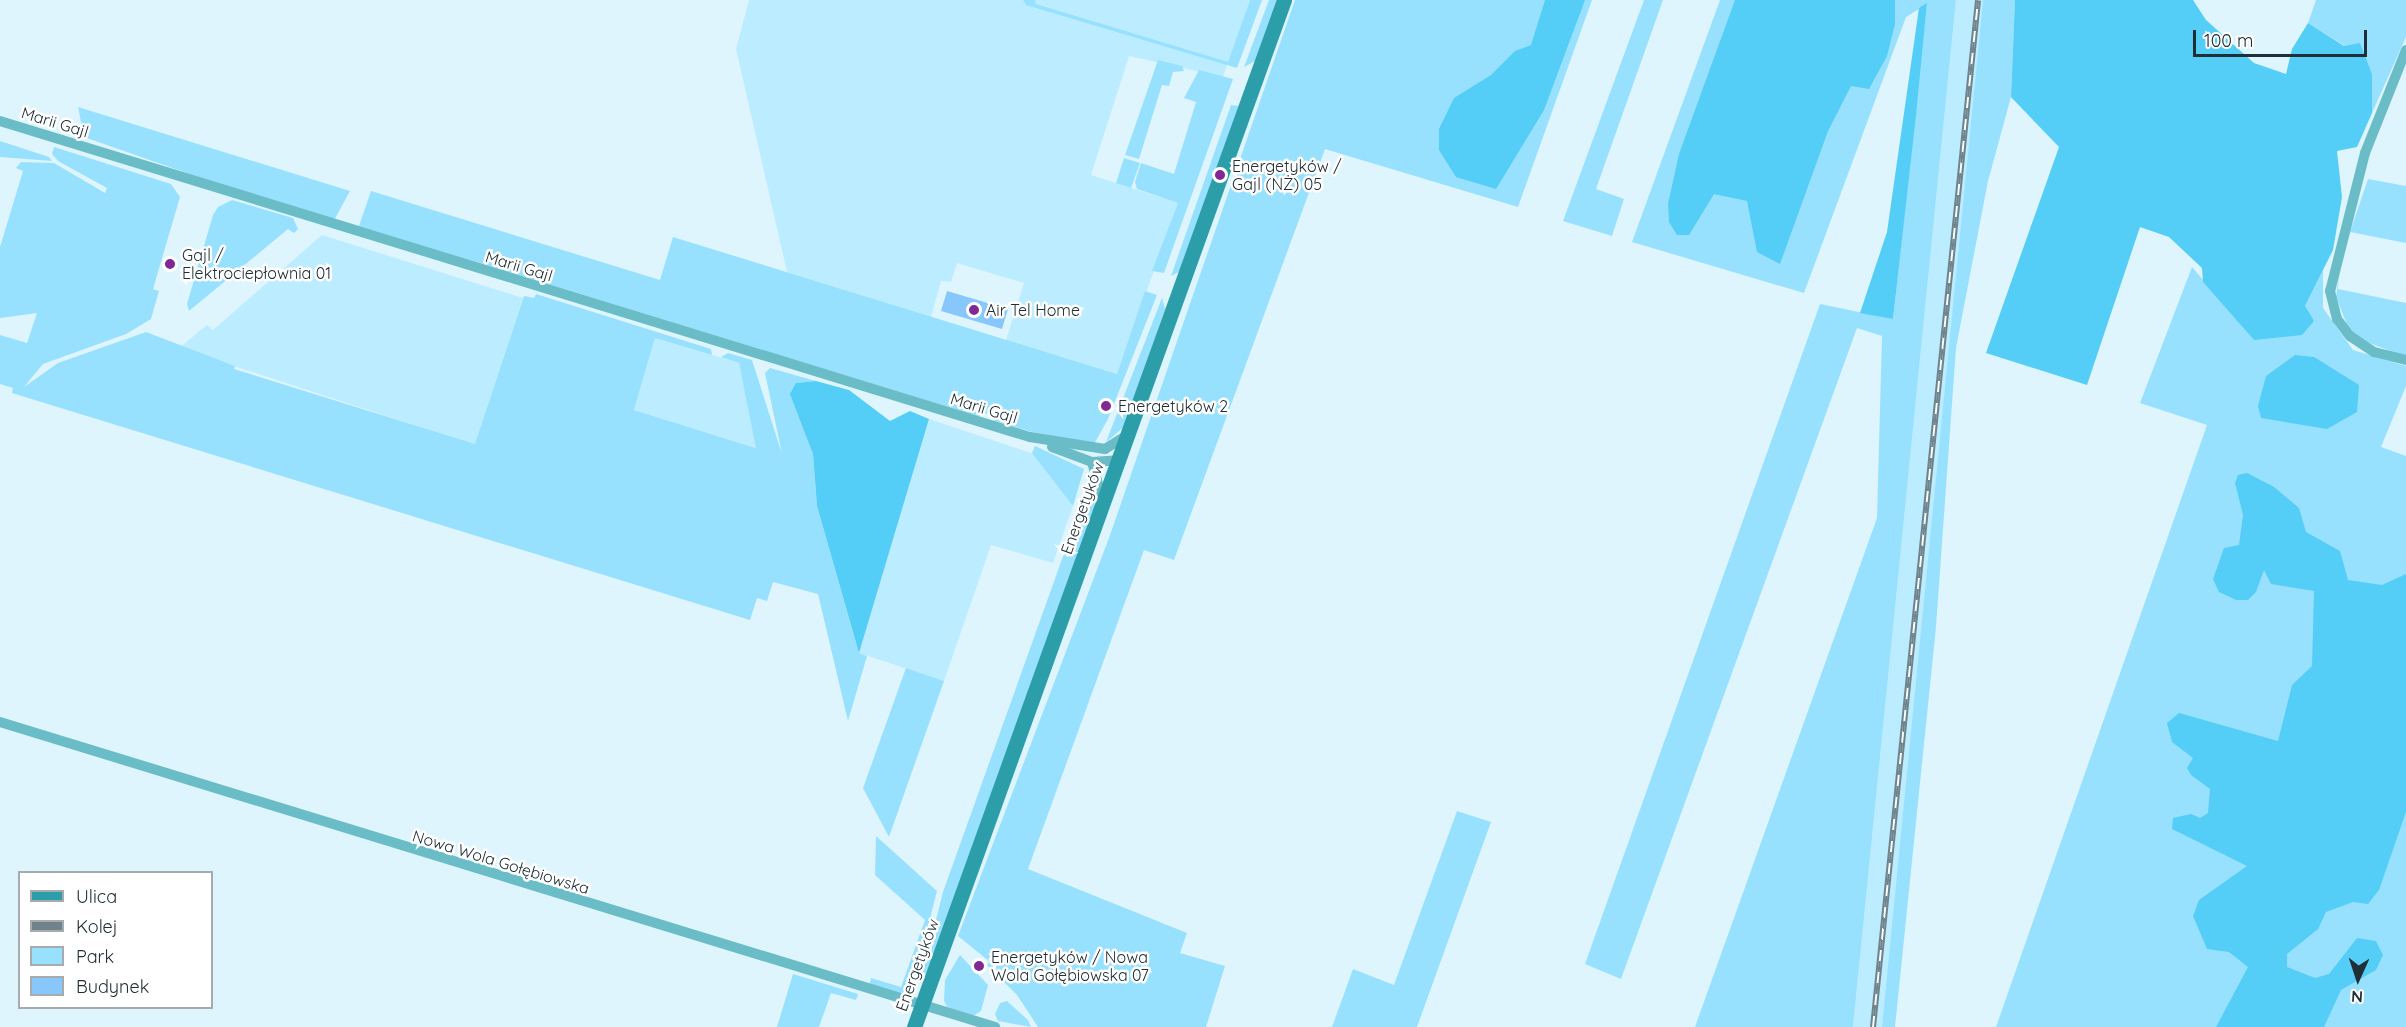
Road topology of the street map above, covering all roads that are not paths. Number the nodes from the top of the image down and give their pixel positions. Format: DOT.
graph roads {
  1 [pos="1284,0"];
  2 [pos="2406,50"];
  3 [pos="0,121"];
  4 [pos="2406,360"];
  5 [pos="1127,434"];
  6 [pos="1030,437"];
  7 [pos="1097,448"];
  8 [pos="1118,460"];
  9 [pos="1092,462"];
  10 [pos="1103,503"];
  11 [pos="0,722"];
  12 [pos="921,1007"];
  13 [pos="914,1027"];
  14 [pos="995,1027"];
  1 -- 5 [label="main road, Energetyków"];
  2 -- 4 [label="street"];
  3 -- 6 [label="street, Marii Gajl"];
  5 -- 7 [label="street"];
  5 -- 8 [label="main road, Energetyków"];
  6 -- 7 [label="street, Marii Gajl"];
  6 -- 9 [label="street, Marii Gajl"];
  7 -- 8 [label="street, Marii Gajl"];
  8 -- 9 [label="street, Marii Gajl"];
  8 -- 10 [label="main road, Energetyków"];
  9 -- 10 [label="street"];
  10 -- 12 [label="main road, Energetyków"];
  11 -- 12 [label="street, Nowa Wola Gołębiowska"];
  12 -- 13 [label="main road, Energetyków"];
  12 -- 14 [label="street, Nowa Wola Gołębiowska"];
}
